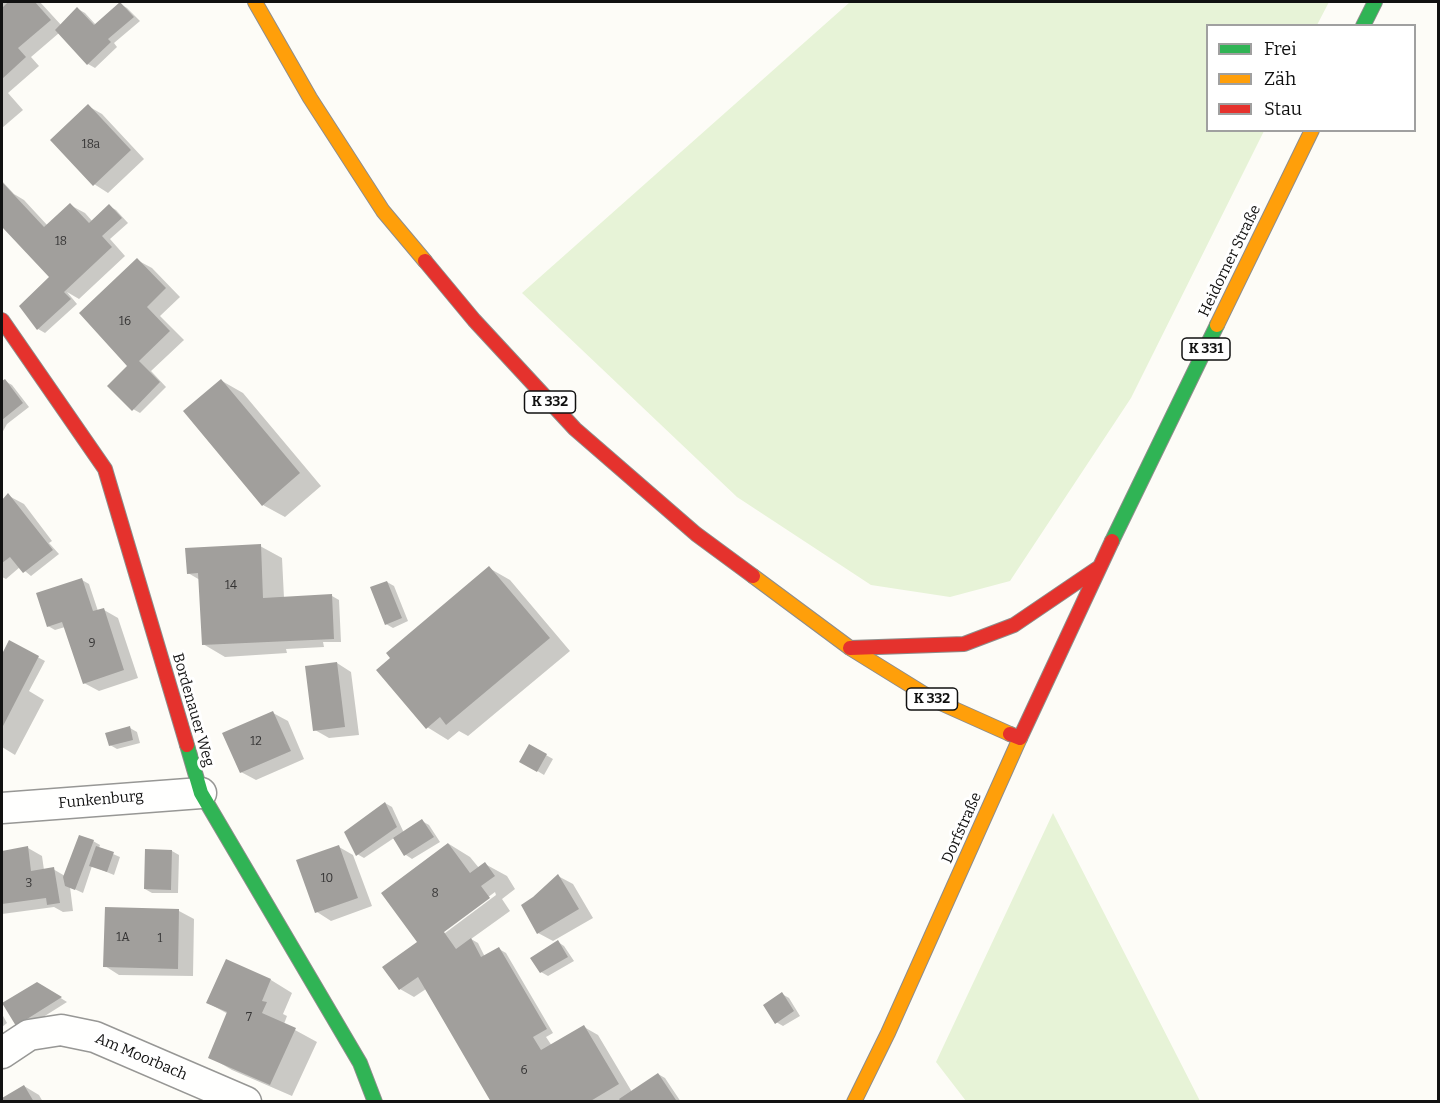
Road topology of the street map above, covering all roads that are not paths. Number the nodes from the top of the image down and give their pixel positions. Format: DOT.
graph roads {
  1 [pos="255,2"];
  2 [pos="1375,2"];
  3 [pos="1364,24"];
  4 [pos="1311,132"];
  5 [pos="2,320"];
  6 [pos="1099,567"];
  7 [pos="850,648"];
  8 [pos="1020,738"];
  9 [pos="201,794"];
  10 [pos="2,808"];
  11 [pos="2,1053"];
  12 [pos="246,1101"];
  13 [pos="375,1101"];
  14 [pos="854,1101"];
  1 -- 7 [label="main road, K 332"];
  2 -- 3 [label="main road"];
  4 -- 6 [label="main road, Heidorner Straße / K 331"];
  5 -- 9 [label="main road, Bordenauer Weg"];
  6 -- 7 [label="main road"];
  6 -- 8 [label="main road, Dorfstraße / K 331"];
  7 -- 8 [label="main road, K 332"];
  8 -- 14 [label="main road, Dorfstraße / K 331"];
  9 -- 10 [label="street, Funkenburg"];
  9 -- 13 [label="main road, Bordenauer Weg"];
  11 -- 12 [label="street, Am Moorbach"];
}
